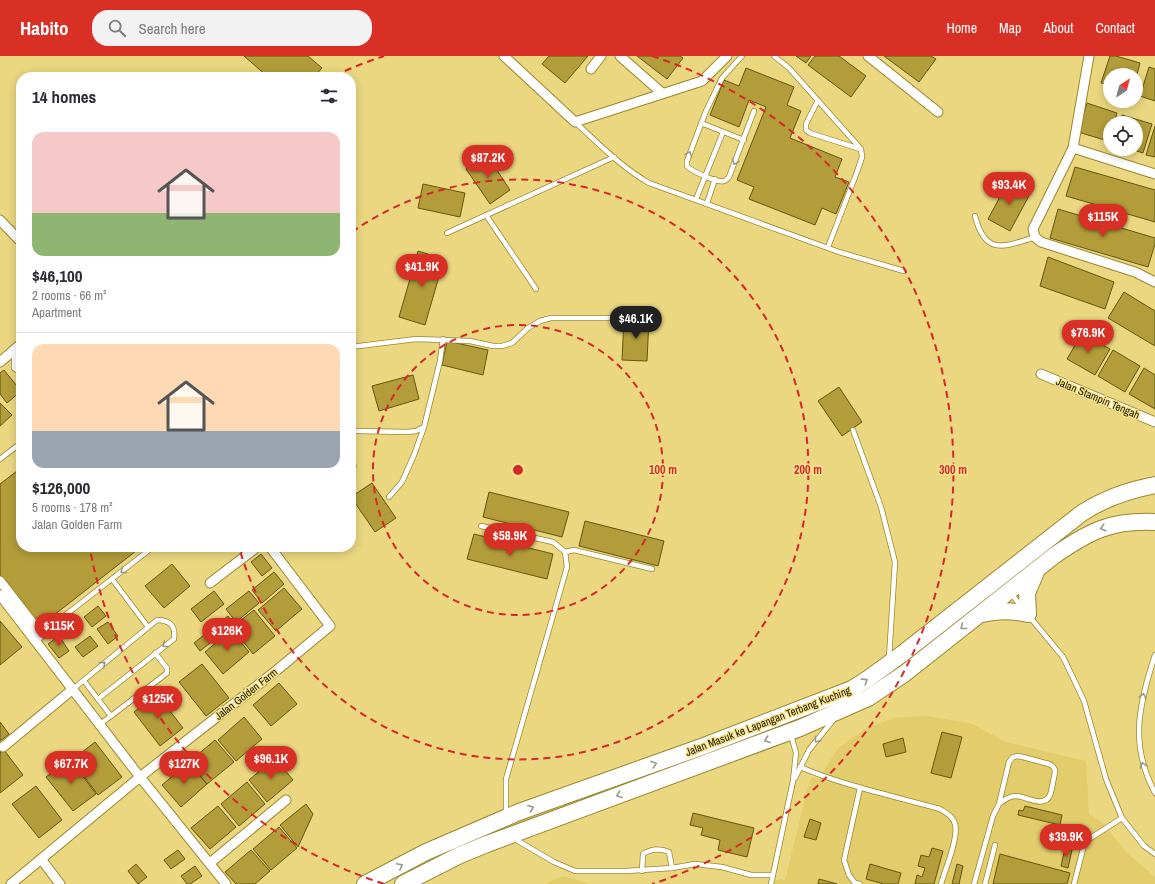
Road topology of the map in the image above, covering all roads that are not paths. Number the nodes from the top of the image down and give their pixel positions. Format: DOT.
graph roads {
  1 [pos="504,56"];
  2 [pos="601,56"];
  3 [pos="620,56"];
  4 [pos="727,56"];
  5 [pos="742,56"];
  6 [pos="774,56"];
  7 [pos="868,56"];
  8 [pos="1089,56"];
  9 [pos="590,69"];
  10 [pos="662,93"];
  11 [pos="818,100"];
  12 [pos="754,111"];
  13 [pos="938,112"];
  14 [pos="575,122"];
  15 [pos="701,123"];
  16 [pos="723,132"];
  17 [pos="744,140"];
  18 [pos="1073,148"];
  19 [pos="861,149"];
  20 [pos="614,157"];
  21 [pos="1155,174"];
  22 [pos="705,176"];
  23 [pos="715,179"];
  24 [pos="696,199"];
  25 [pos="707,203"];
  26 [pos="486,215"];
  27 [pos="975,216"];
  28 [pos="0,220"];
  29 [pos="447,233"];
  30 [pos="1034,233"];
  31 [pos="16,237"];
  32 [pos="828,247"];
  33 [pos="904,271"];
  34 [pos="1155,282"];
  35 [pos="536,289"];
  36 [pos="618,318"];
  37 [pos="443,339"];
  38 [pos="356,346"];
  39 [pos="16,348"];
  40 [pos="16,353"];
  41 [pos="0,362"];
  42 [pos="16,369"];
  43 [pos="1041,374"];
  44 [pos="1155,422"];
  45 [pos="424,427"];
  46 [pos="853,430"];
  47 [pos="357,431"];
  48 [pos="16,447"];
  49 [pos="0,459"];
  50 [pos="1155,485"];
  51 [pos="389,497"];
  52 [pos="1155,522"];
  53 [pos="1123,523"];
  54 [pos="481,526"];
  55 [pos="1155,535"];
  56 [pos="147,552"];
  57 [pos="250,552"];
  58 [pos="274,552"];
  59 [pos="565,552"];
  60 [pos="652,569"];
  61 [pos="1037,569"];
  62 [pos="112,579"];
  63 [pos="0,581"];
  64 [pos="210,582"];
  65 [pos="1004,584"];
  66 [pos="0,595"];
  67 [pos="980,614"];
  68 [pos="1028,614"];
  69 [pos="148,627"];
  70 [pos="38,637"];
  71 [pos="155,653"];
  72 [pos="1155,656"];
  73 [pos="1155,661"];
  74 [pos="888,664"];
  75 [pos="84,681"];
  76 [pos="73,689"];
  77 [pos="98,699"];
  78 [pos="842,710"];
  79 [pos="111,716"];
  80 [pos="100,724"];
  81 [pos="790,731"];
  82 [pos="3,747"];
  83 [pos="800,767"];
  84 [pos="140,777"];
  85 [pos="793,781"];
  86 [pos="860,788"];
  87 [pos="1155,793"];
  88 [pos="286,800"];
  89 [pos="999,804"];
  90 [pos="506,818"];
  91 [pos="1122,818"];
  92 [pos="508,836"];
  93 [pos="995,845"];
  94 [pos="1155,854"];
  95 [pos="41,859"];
  96 [pos="210,863"];
  97 [pos="672,868"];
  98 [pos="642,870"];
  99 [pos="773,875"];
  100 [pos="11,884"];
  101 [pos="60,884"];
  102 [pos="226,884"];
  103 [pos="365,884"];
  104 [pos="403,884"];
  105 [pos="771,884"];
  106 [pos="856,884"];
  107 [pos="941,884"];
  108 [pos="974,884"];
  109 [pos="985,884"];
  110 [pos="1074,884"];
  1 -- 14 [label="street"];
  2 -- 9 [label="street"];
  3 -- 10 [label="street"];
  4 -- 10 [label="street"];
  5 -- 15 [label="lane"];
  6 -- 11 [label="lane"];
  7 -- 13 [label="street"];
  8 -- 18 [label="street"];
  10 -- 14 [label="street"];
  11 -- 19 [label="lane"];
  11 -- 19 [label="lane"];
  12 -- 17 [label="lane"];
  14 -- 20 [label="lane"];
  15 -- 16 [label="lane"];
  22 -- 15 [label="lane, one-way"];
  16 -- 17 [label="lane"];
  16 -- 22 [label="lane"];
  17 -- 23 [label="lane, one-way"];
  18 -- 21 [label="street"];
  18 -- 30 [label="street"];
  19 -- 32 [label="lane"];
  20 -- 24 [label="lane"];
  20 -- 26 [label="lane"];
  22 -- 23 [label="lane"];
  22 -- 24 [label="lane"];
  23 -- 25 [label="lane"];
  24 -- 25 [label="lane"];
  25 -- 32 [label="lane"];
  26 -- 29 [label="lane"];
  26 -- 35 [label="lane"];
  27 -- 30 [label="lane"];
  28 -- 31 [label="street"];
  30 -- 34 [label="street"];
  32 -- 33 [label="lane"];
  36 -- 37 [label="lane"];
  37 -- 38 [label="lane"];
  37 -- 45 [label="lane"];
  39 -- 41 [label="street"];
  40 -- 42 [label="lane"];
  43 -- 44 [label="street, Jalan Stampin Tengah"];
  45 -- 47 [label="lane"];
  45 -- 51 [label="lane"];
  46 -- 74 [label="lane"];
  48 -- 49 [label="lane"];
  50 -- 65 [label="highway, Jalan Masuk ke Lapangan Terbang Kuching"];
  52 -- 53 [label="highway, Jalan Masuk ke Lapangan Terbang Kuching"];
  53 -- 55 [label="highway"];
  53 -- 61 [label="highway, Jalan Masuk ke Lapangan Terbang Kuching, one-way"];
  54 -- 59 [label="lane"];
  56 -- 62 [label="lane, one-way"];
  57 -- 64 [label="street"];
  58 -- 84 [label="street, Jalan Golden Farm"];
  59 -- 60 [label="lane"];
  59 -- 90 [label="lane"];
  61 -- 65 [label="highway, Jalan Masuk ke Lapangan Terbang Kuching"];
  61 -- 68 [label="highway"];
  62 -- 69 [label="lane"];
  62 -- 70 [label="lane"];
  63 -- 70 [label="street"];
  65 -- 67 [label="highway, Jalan Masuk ke Lapangan Terbang Kuching"];
  65 -- 68 [label="lane"];
  65 -- 74 [label="highway, Jalan Masuk ke Lapangan Terbang Kuching"];
  66 -- 70 [label="street"];
  67 -- 68 [label="highway"];
  67 -- 78 [label="highway, Jalan Masuk ke Lapangan Terbang Kuching, one-way"];
  68 -- 91 [label="lane"];
  69 -- 71 [label="lane, one-way"];
  75 -- 69 [label="lane, one-way"];
  70 -- 76 [label="street"];
  71 -- 77 [label="lane"];
  71 -- 79 [label="lane"];
  72 -- 73 [label="lane"];
  87 -- 72 [label="lane, one-way"];
  90 -- 74 [label="highway, Jalan Masuk ke Lapangan Terbang Kuching, one-way"];
  75 -- 76 [label="lane"];
  75 -- 77 [label="lane"];
  76 -- 80 [label="street"];
  76 -- 82 [label="street"];
  77 -- 79 [label="lane"];
  78 -- 81 [label="highway, Jalan Masuk ke Lapangan Terbang Kuching"];
  78 -- 83 [label="lane, one-way"];
  79 -- 80 [label="lane"];
  80 -- 84 [label="street"];
  81 -- 85 [label="lane"];
  81 -- 92 [label="highway, Jalan Masuk ke Lapangan Terbang Kuching, one-way"];
  83 -- 85 [label="lane"];
  83 -- 86 [label="lane"];
  84 -- 95 [label="street, Jalan Golden Farm"];
  84 -- 96 [label="street"];
  85 -- 99 [label="lane"];
  86 -- 106 [label="lane"];
  86 -- 107 [label="lane"];
  88 -- 96 [label="street"];
  89 -- 89 [label="lane"];
  89 -- 108 [label="lane"];
  103 -- 90 [label="highway, Jalan Masuk ke Lapangan Terbang Kuching, one-way"];
  91 -- 94 [label="lane"];
  91 -- 110 [label="lane"];
  92 -- 98 [label="lane"];
  92 -- 104 [label="highway, Jalan Masuk ke Lapangan Terbang Kuching"];
  93 -- 109 [label="lane"];
  95 -- 100 [label="street, Jalan Golden Farm"];
  95 -- 101 [label="street"];
  96 -- 102 [label="street"];
  97 -- 98 [label="lane"];
  97 -- 98 [label="lane"];
  97 -- 99 [label="lane"];
  99 -- 105 [label="lane"];
}
